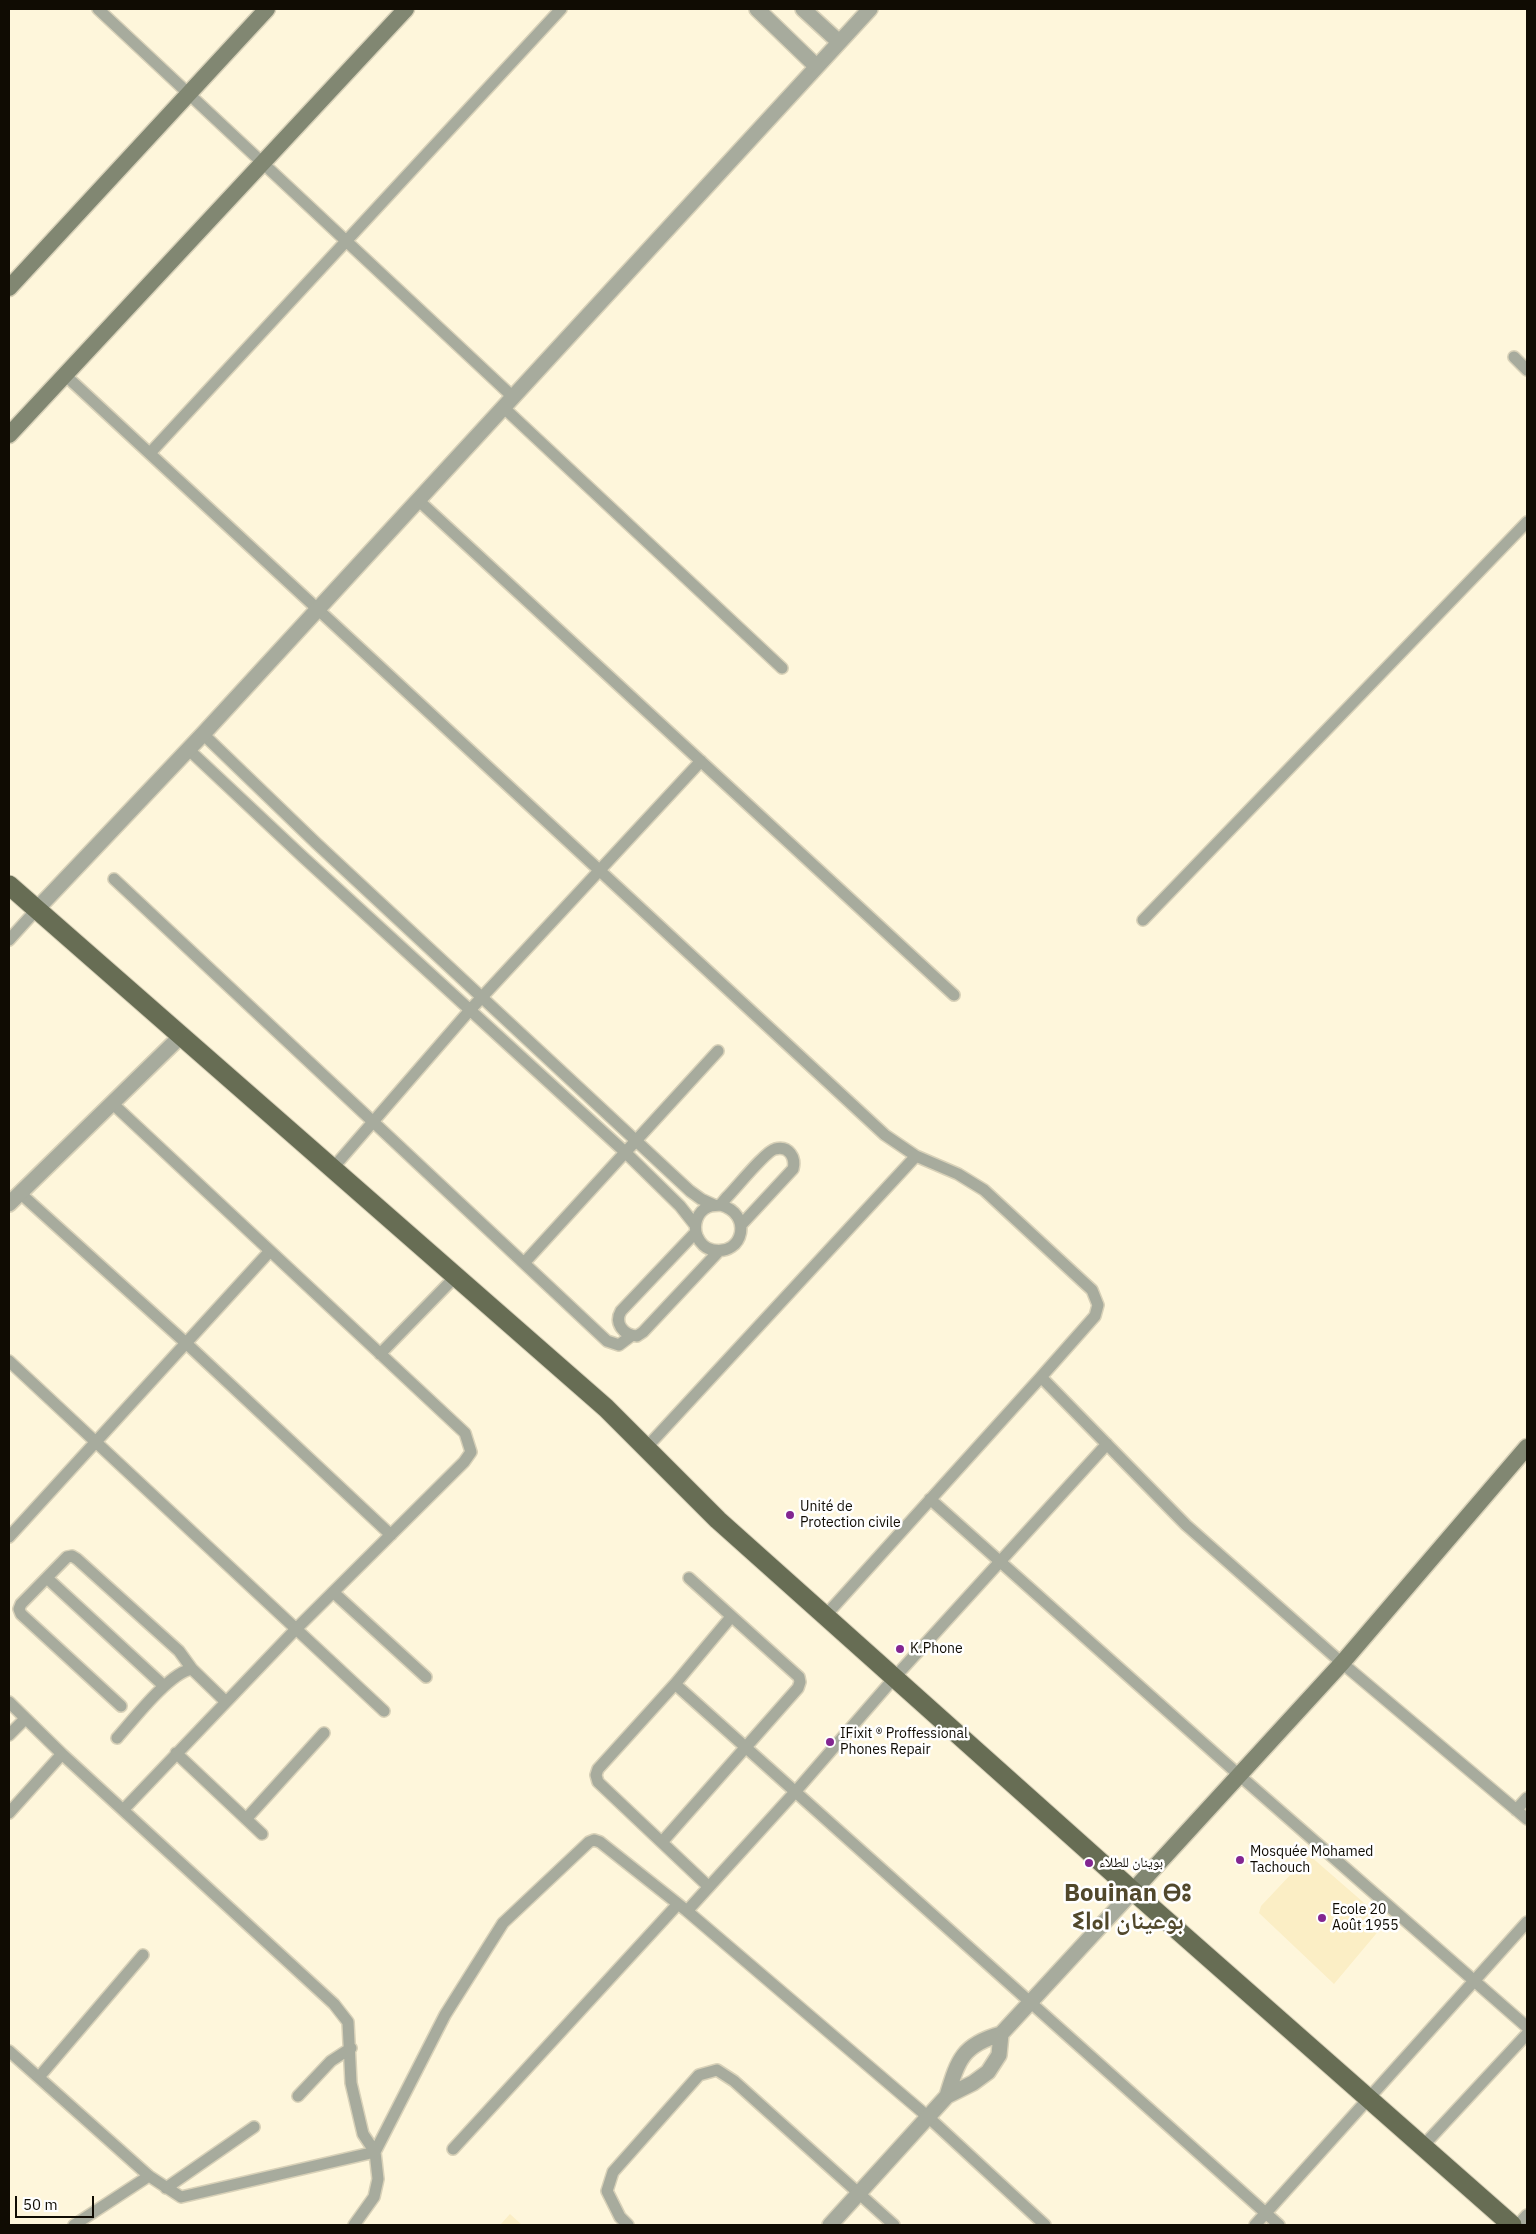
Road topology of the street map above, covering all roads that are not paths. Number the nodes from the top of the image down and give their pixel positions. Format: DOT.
graph roads {
  1 [pos="98,9"];
  2 [pos="267,9"];
  3 [pos="406,9"];
  4 [pos="562,9"];
  5 [pos="757,9"];
  6 [pos="803,9"];
  7 [pos="870,9"];
  8 [pos="838,42"];
  9 [pos="816,66"];
  10 [pos="188,94"];
  11 [pos="262,163"];
  12 [pos="346,241"];
  13 [pos="9,288"];
  14 [pos="1514,357"];
  15 [pos="1527,370"];
  16 [pos="66,374"];
  17 [pos="508,402"];
  18 [pos="9,435"];
  19 [pos="150,453"];
  20 [pos="418,500"];
  21 [pos="1527,522"];
  22 [pos="318,608"];
  23 [pos="782,668"];
  24 [pos="202,734"];
  25 [pos="188,749"];
  26 [pos="701,761"];
  27 [pos="316,843"];
  28 [pos="303,857"];
  29 [pos="601,870"];
  30 [pos="114,879"];
  31 [pos="9,885"];
  32 [pos="37,909"];
  33 [pos="1143,920"];
  34 [pos="9,940"];
  35 [pos="954,995"];
  36 [pos="482,997"];
  37 [pos="470,1010"];
  38 [pos="182,1034"];
  39 [pos="718,1051"];
  40 [pos="113,1104"];
  41 [pos="373,1122"];
  42 [pos="637,1140"];
  43 [pos="625,1152"];
  44 [pos="916,1156"];
  45 [pos="333,1168"];
  46 [pos="20,1193"];
  47 [pos="9,1204"];
  48 [pos="717,1205"];
  49 [pos="741,1225"];
  50 [pos="695,1228"];
  51 [pos="270,1251"];
  52 [pos="719,1251"];
  53 [pos="524,1263"];
  54 [pos="456,1277"];
  55 [pos="631,1336"];
  56 [pos="187,1344"];
  57 [pos="380,1354"];
  58 [pos="9,1361"];
  59 [pos="1041,1377"];
  60 [pos="97,1442"];
  61 [pos="1107,1444"];
  62 [pos="1527,1447"];
  63 [pos="646,1448"];
  64 [pos="930,1499"];
  65 [pos="391,1535"];
  66 [pos="9,1537"];
  67 [pos="1000,1562"];
  68 [pos="47,1578"];
  69 [pos="689,1578"];
  70 [pos="333,1592"];
  71 [pos="826,1615"];
  72 [pos="731,1617"];
  73 [pos="296,1629"];
  74 [pos="1342,1663"];
  75 [pos="192,1669"];
  76 [pos="426,1677"];
  77 [pos="895,1677"];
  78 [pos="674,1684"];
  79 [pos="164,1686"];
  80 [pos="225,1701"];
  81 [pos="9,1702"];
  82 [pos="122,1706"];
  83 [pos="384,1712"];
  84 [pos="26,1719"];
  85 [pos="324,1734"];
  86 [pos="9,1735"];
  87 [pos="117,1738"];
  88 [pos="746,1748"];
  89 [pos="176,1753"];
  90 [pos="62,1754"];
  91 [pos="1239,1775"];
  92 [pos="796,1791"];
  93 [pos="1527,1798"];
  94 [pos="123,1810"];
  95 [pos="1516,1810"];
  96 [pos="9,1813"];
  97 [pos="246,1819"];
  98 [pos="1527,1819"];
  99 [pos="262,1834"];
  100 [pos="662,1842"];
  101 [pos="709,1886"];
  102 [pos="1133,1891"];
  103 [pos="682,1908"];
  104 [pos="1527,1922"];
  105 [pos="143,1955"];
  106 [pos="1475,1981"];
  107 [pos="1031,2001"];
  108 [pos="1527,2027"];
  109 [pos="1000,2034"];
  110 [pos="1527,2034"];
  111 [pos="351,2048"];
  112 [pos="9,2051"];
  113 [pos="39,2078"];
  114 [pos="298,2096"];
  115 [pos="947,2096"];
  116 [pos="1369,2098"];
  117 [pos="927,2116"];
  118 [pos="254,2127"];
  119 [pos="1423,2146"];
  120 [pos="453,2150"];
  121 [pos="375,2152"];
  122 [pos="149,2176"];
  123 [pos="166,2188"];
  124 [pos="858,2193"];
  125 [pos="1266,2214"];
  126 [pos="1527,2216"];
  127 [pos="74,2225"];
  128 [pos="354,2225"];
  129 [pos="628,2225"];
  130 [pos="830,2225"];
  131 [pos="894,2225"];
  132 [pos="1045,2225"];
  133 [pos="1255,2225"];
  134 [pos="1279,2225"];
  135 [pos="1512,2225"];
  136 [pos="1518,2225"];
  1 -- 10 [label="street"];
  2 -- 10 [label="main road"];
  3 -- 11 [label="main road"];
  4 -- 12 [label="street"];
  5 -- 9 [label="street"];
  6 -- 8 [label="street"];
  7 -- 8 [label="street"];
  8 -- 9 [label="street"];
  9 -- 17 [label="street"];
  10 -- 11 [label="street"];
  10 -- 13 [label="main road"];
  11 -- 12 [label="street"];
  11 -- 16 [label="main road"];
  12 -- 17 [label="street"];
  12 -- 19 [label="street"];
  14 -- 15 [label="street"];
  16 -- 18 [label="main road"];
  16 -- 19 [label="street"];
  17 -- 20 [label="street"];
  17 -- 23 [label="street"];
  19 -- 22 [label="street"];
  20 -- 22 [label="street"];
  20 -- 26 [label="street"];
  21 -- 33 [label="street"];
  22 -- 24 [label="street"];
  22 -- 29 [label="street"];
  24 -- 25 [label="street"];
  24 -- 27 [label="street"];
  25 -- 28 [label="street"];
  25 -- 32 [label="street"];
  26 -- 29 [label="street"];
  26 -- 35 [label="street"];
  27 -- 28 [label="street"];
  27 -- 36 [label="street"];
  28 -- 37 [label="street"];
  29 -- 36 [label="street"];
  29 -- 44 [label="street"];
  30 -- 41 [label="street"];
  31 -- 32 [label="main road"];
  32 -- 34 [label="street"];
  32 -- 38 [label="main road"];
  36 -- 37 [label="street"];
  36 -- 42 [label="street"];
  37 -- 41 [label="street"];
  37 -- 43 [label="street"];
  38 -- 40 [label="street"];
  38 -- 45 [label="main road"];
  39 -- 42 [label="street"];
  40 -- 46 [label="street"];
  40 -- 51 [label="street"];
  41 -- 45 [label="street"];
  41 -- 53 [label="street"];
  42 -- 43 [label="street"];
  42 -- 48 [label="street"];
  43 -- 50 [label="street"];
  43 -- 53 [label="street"];
  44 -- 59 [label="street"];
  44 -- 63 [label="street"];
  45 -- 54 [label="main road"];
  46 -- 47 [label="street"];
  46 -- 56 [label="street"];
  48 -- 49 [label="street"];
  48 -- 49 [label="street"];
  48 -- 50 [label="street"];
  49 -- 52 [label="street"];
  50 -- 52 [label="street"];
  50 -- 55 [label="street"];
  51 -- 56 [label="street"];
  51 -- 57 [label="street"];
  52 -- 55 [label="street"];
  53 -- 55 [label="street"];
  54 -- 57 [label="street"];
  54 -- 63 [label="main road"];
  56 -- 60 [label="street"];
  56 -- 65 [label="street"];
  57 -- 65 [label="street"];
  58 -- 60 [label="street"];
  59 -- 61 [label="street"];
  59 -- 64 [label="street"];
  60 -- 66 [label="street"];
  60 -- 73 [label="street"];
  61 -- 67 [label="street"];
  61 -- 74 [label="street"];
  62 -- 74 [label="main road"];
  63 -- 71 [label="main road"];
  64 -- 67 [label="street"];
  64 -- 71 [label="street"];
  65 -- 70 [label="street"];
  67 -- 77 [label="street"];
  67 -- 91 [label="street"];
  68 -- 75 [label="street"];
  68 -- 79 [label="street"];
  68 -- 82 [label="street"];
  69 -- 72 [label="street"];
  70 -- 73 [label="street"];
  70 -- 76 [label="street"];
  71 -- 77 [label="main road"];
  72 -- 78 [label="street"];
  72 -- 88 [label="street"];
  73 -- 80 [label="street"];
  73 -- 83 [label="street"];
  74 -- 91 [label="main road"];
  74 -- 95 [label="street"];
  75 -- 79 [label="street"];
  75 -- 80 [label="street"];
  77 -- 92 [label="street"];
  77 -- 102 [label="main road"];
  78 -- 88 [label="street"];
  78 -- 100 [label="street"];
  79 -- 87 [label="street"];
  80 -- 89 [label="street"];
  81 -- 84 [label="street"];
  84 -- 86 [label="street"];
  84 -- 90 [label="street"];
  85 -- 97 [label="street"];
  88 -- 92 [label="street"];
  88 -- 100 [label="street"];
  89 -- 94 [label="street"];
  89 -- 97 [label="street"];
  90 -- 94 [label="street"];
  90 -- 96 [label="street"];
  91 -- 102 [label="main road"];
  91 -- 106 [label="street"];
  92 -- 101 [label="street"];
  92 -- 107 [label="street"];
  93 -- 95 [label="street"];
  94 -- 111 [label="street"];
  95 -- 98 [label="street"];
  97 -- 99 [label="street"];
  100 -- 101 [label="street"];
  101 -- 103 [label="street"];
  102 -- 107 [label="street"];
  102 -- 116 [label="main road"];
  103 -- 117 [label="street"];
  103 -- 120 [label="street"];
  103 -- 121 [label="street"];
  104 -- 106 [label="street"];
  105 -- 113 [label="street"];
  106 -- 108 [label="street"];
  106 -- 116 [label="street"];
  107 -- 109 [label="street"];
  107 -- 125 [label="street"];
  109 -- 115 [label="street"];
  109 -- 115 [label="street"];
  110 -- 119 [label="street"];
  111 -- 114 [label="street"];
  111 -- 121 [label="street"];
  112 -- 113 [label="street"];
  113 -- 122 [label="street"];
  115 -- 117 [label="street"];
  116 -- 119 [label="main road"];
  116 -- 125 [label="street"];
  117 -- 124 [label="street"];
  117 -- 132 [label="street"];
  118 -- 123 [label="street"];
  119 -- 135 [label="main road"];
  121 -- 123 [label="street"];
  121 -- 128 [label="street"];
  122 -- 123 [label="street"];
  122 -- 127 [label="street"];
  124 -- 129 [label="street"];
  124 -- 130 [label="street"];
  124 -- 131 [label="street"];
  125 -- 133 [label="street"];
  125 -- 134 [label="street"];
  126 -- 136 [label="street"];
}
